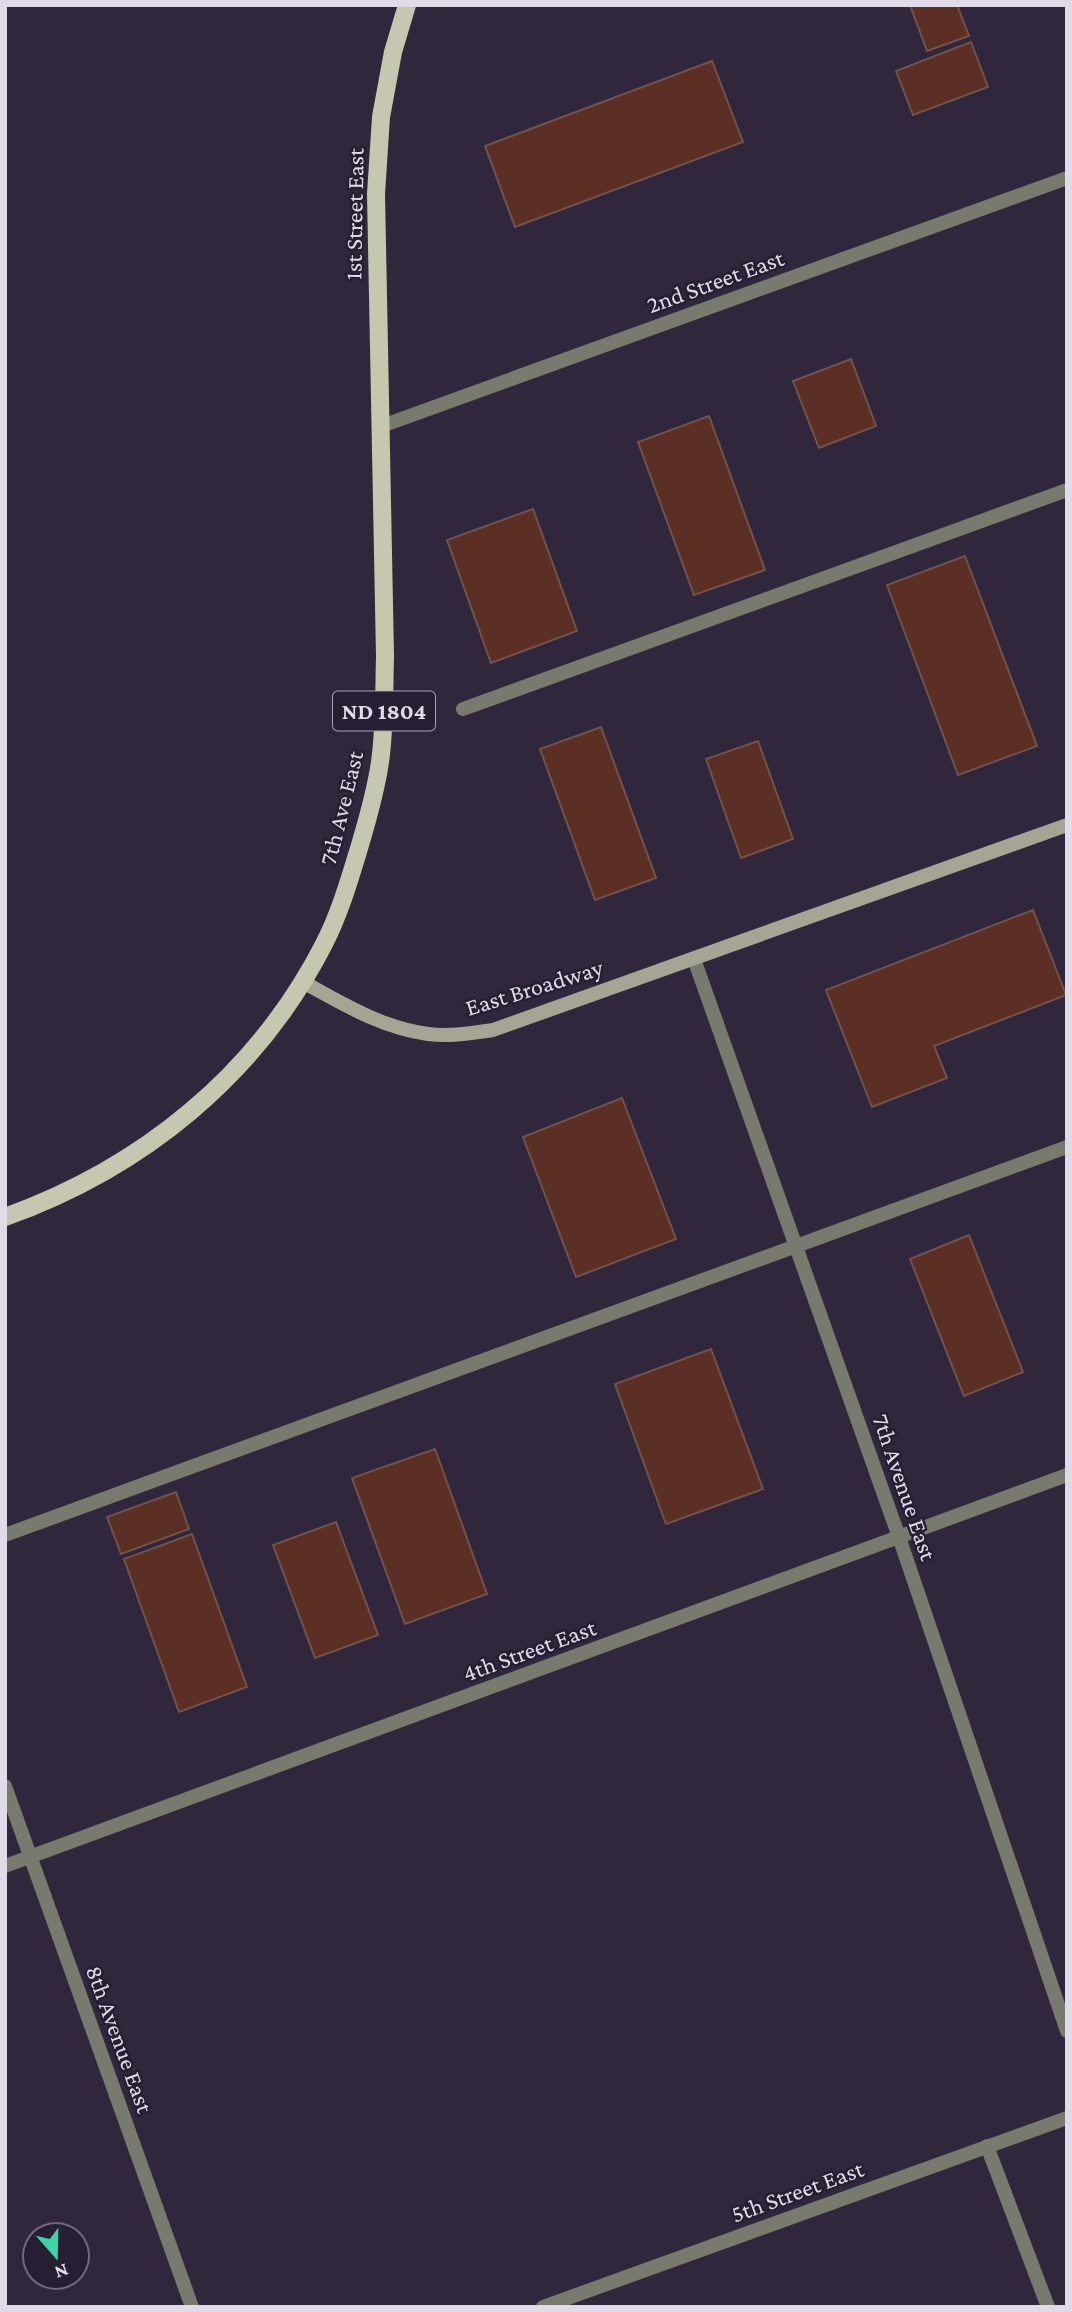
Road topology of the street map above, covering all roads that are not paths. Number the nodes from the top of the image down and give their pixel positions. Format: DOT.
graph roads {
  1 [pos="407,5"];
  2 [pos="1067,178"];
  3 [pos="379,427"];
  4 [pos="1067,490"];
  5 [pos="463,709"];
  6 [pos="1067,825"];
  7 [pos="694,959"];
  8 [pos="303,982"];
  9 [pos="1067,1147"];
  10 [pos="5,1217"];
  11 [pos="797,1245"];
  12 [pos="1067,1475"];
  13 [pos="5,1535"];
  14 [pos="899,1537"];
  15 [pos="5,1786"];
  16 [pos="31,1857"];
  17 [pos="5,1866"];
  18 [pos="1067,2031"];
  19 [pos="1067,2118"];
  20 [pos="987,2146"];
  21 [pos="192,2307"];
  22 [pos="543,2307"];
  23 [pos="1048,2307"];
  1 -- 3 [label="main road, 1st Street East / ND 1804"];
  2 -- 3 [label="street, 2nd Street East"];
  3 -- 8 [label="main road, 7th Ave East / ND 1804"];
  4 -- 5 [label="street"];
  6 -- 7 [label="main road, East Broadway"];
  7 -- 8 [label="main road, East Broadway"];
  7 -- 11 [label="street, 7th Avenue East"];
  8 -- 10 [label="main road, ND 1804"];
  9 -- 11 [label="street"];
  11 -- 13 [label="street"];
  11 -- 14 [label="street, 7th Avenue East"];
  12 -- 14 [label="street, 4th Street East"];
  14 -- 16 [label="street, 4th Street East"];
  14 -- 18 [label="street, 7th Avenue East"];
  15 -- 16 [label="street, 8th Avenue East"];
  16 -- 17 [label="street, 4th Street East"];
  16 -- 21 [label="street, 8th Avenue East"];
  19 -- 20 [label="street, 5th Street East"];
  20 -- 22 [label="street, 5th Street East"];
  20 -- 23 [label="street"];
}
